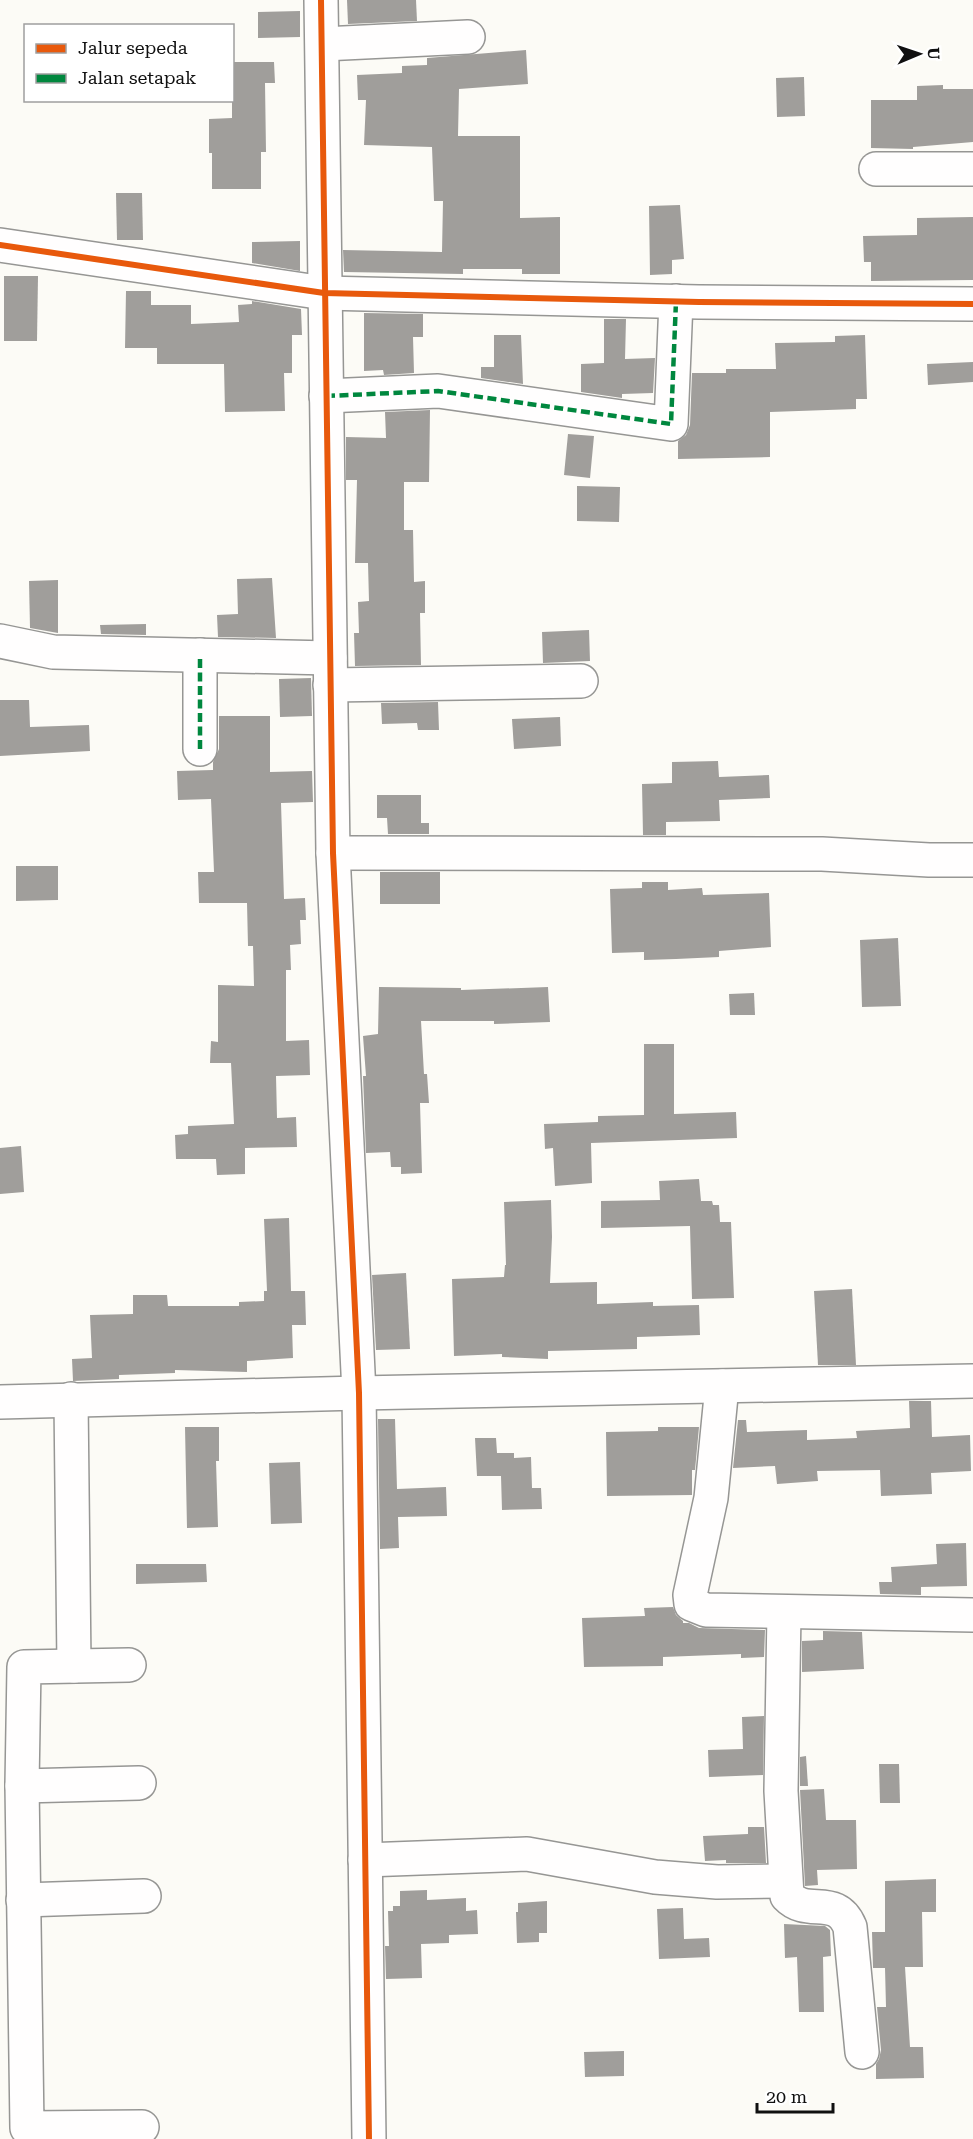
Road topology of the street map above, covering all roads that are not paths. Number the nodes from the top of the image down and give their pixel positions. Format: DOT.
graph roads {
  1 [pos="321,0"];
  2 [pos="468,38"];
  3 [pos="323,44"];
  4 [pos="876,169"];
  5 [pos="973,169"];
  6 [pos="0,245"];
  7 [pos="324,293"];
  8 [pos="676,301"];
  9 [pos="973,304"];
  10 [pos="326,396"];
  11 [pos="0,641"];
  12 [pos="200,655"];
  13 [pos="330,671"];
  14 [pos="581,681"];
  15 [pos="200,749"];
  16 [pos="333,853"];
  17 [pos="973,860"];
  18 [pos="973,1381"];
  19 [pos="722,1386"];
  20 [pos="359,1393"];
  21 [pos="71,1399"];
  22 [pos="0,1402"];
  23 [pos="784,1612"];
  24 [pos="973,1615"];
  25 [pos="129,1665"];
  26 [pos="74,1666"];
  27 [pos="139,1783"];
  28 [pos="22,1786"];
  29 [pos="365,1860"];
  30 [pos="785,1881"];
  31 [pos="144,1896"];
  32 [pos="23,1900"];
  33 [pos="862,2052"];
  34 [pos="142,2127"];
  35 [pos="369,2139"];
  1 -- 3 [label="street"];
  2 -- 3 [label="street"];
  3 -- 7 [label="street"];
  4 -- 5 [label="street"];
  6 -- 7 [label="street"];
  7 -- 8 [label="street"];
  7 -- 10 [label="street"];
  8 -- 9 [label="street"];
  8 -- 10 [label="street"];
  10 -- 13 [label="street"];
  11 -- 12 [label="street"];
  12 -- 13 [label="street"];
  12 -- 15 [label="street"];
  13 -- 14 [label="street"];
  13 -- 16 [label="street"];
  16 -- 17 [label="street"];
  16 -- 20 [label="street"];
  18 -- 19 [label="street"];
  19 -- 20 [label="street"];
  19 -- 23 [label="street"];
  20 -- 21 [label="street"];
  20 -- 29 [label="street"];
  21 -- 22 [label="street"];
  21 -- 26 [label="street"];
  23 -- 24 [label="street"];
  23 -- 30 [label="street"];
  25 -- 26 [label="street"];
  26 -- 28 [label="street"];
  27 -- 28 [label="street"];
  28 -- 32 [label="street"];
  29 -- 30 [label="street"];
  29 -- 35 [label="street"];
  30 -- 33 [label="street"];
  31 -- 32 [label="street"];
  32 -- 34 [label="street"];
}
